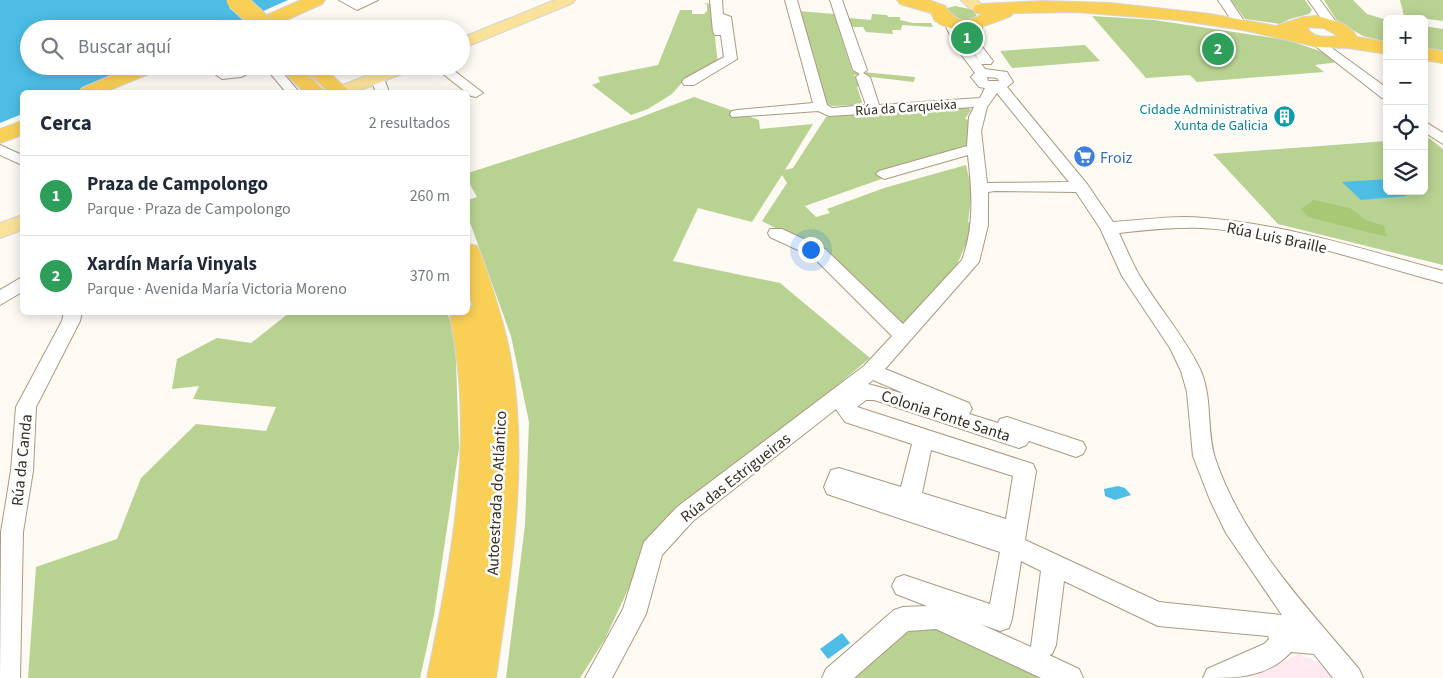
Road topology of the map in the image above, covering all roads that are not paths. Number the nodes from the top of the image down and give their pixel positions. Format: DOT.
graph roads {
  1 [pos="217,0"];
  2 [pos="236,0"];
  3 [pos="300,0"];
  4 [pos="316,0"];
  5 [pos="345,0"];
  6 [pos="372,0"];
  7 [pos="568,0"];
  8 [pos="716,0"];
  9 [pos="723,0"];
  10 [pos="791,0"];
  11 [pos="836,0"];
  12 [pos="906,0"];
  13 [pos="1224,0"];
  14 [pos="1314,0"];
  15 [pos="961,9"];
  16 [pos="239,20"];
  17 [pos="257,20"];
  18 [pos="258,20"];
  19 [pos="270,20"];
  20 [pos="722,21"];
  21 [pos="1244,25"];
  22 [pos="1324,32"];
  23 [pos="470,40"];
  24 [pos="1383,46"];
  25 [pos="1428,55"];
  26 [pos="1443,57"];
  27 [pos="722,60"];
  28 [pos="130,75"];
  29 [pos="142,75"];
  30 [pos="278,75"];
  31 [pos="297,75"];
  32 [pos="320,75"];
  33 [pos="394,75"];
  34 [pos="451,75"];
  35 [pos="690,82"];
  36 [pos="990,84"];
  37 [pos="380,85"];
  38 [pos="1383,87"];
  39 [pos="94,90"];
  40 [pos="107,90"];
  41 [pos="291,90"];
  42 [pos="314,90"];
  43 [pos="338,90"];
  44 [pos="351,90"];
  45 [pos="1383,91"];
  46 [pos="476,93"];
  47 [pos="825,109"];
  48 [pos="874,109"];
  49 [pos="737,114"];
  50 [pos="20,122"];
  51 [pos="1428,123"];
  52 [pos="20,128"];
  53 [pos="1428,128"];
  54 [pos="0,130"];
  55 [pos="1443,135"];
  56 [pos="0,137"];
  57 [pos="1443,140"];
  58 [pos="0,149"];
  59 [pos="974,149"];
  60 [pos="20,160"];
  61 [pos="884,174"];
  62 [pos="1081,187"];
  63 [pos="980,189"];
  64 [pos="20,223"];
  65 [pos="1108,228"];
  66 [pos="0,231"];
  67 [pos="776,233"];
  68 [pos="470,257"];
  69 [pos="1443,277"];
  70 [pos="20,284"];
  71 [pos="0,299"];
  72 [pos="72,315"];
  73 [pos="463,315"];
  74 [pos="904,336"];
  75 [pos="871,371"];
  76 [pos="1019,439"];
  77 [pos="923,440"];
  78 [pos="1076,448"];
  79 [pos="908,504"];
  80 [pos="1013,539"];
  81 [pos="1054,565"];
  82 [pos="904,586"];
  83 [pos="1284,616"];
  84 [pos="1043,645"];
  85 [pos="7,678"];
  86 [pos="446,678"];
  87 [pos="477,678"];
  88 [pos="598,678"];
  89 [pos="835,678"];
  90 [pos="1070,678"];
  91 [pos="1216,678"];
  92 [pos="1350,678"];
  1 -- 16 [label="highway"];
  2 -- 18 [label="highway, bridge"];
  3 -- 17 [label="highway"];
  4 -- 19 [label="highway"];
  5 -- 6 [label="street"];
  7 -- 23 [label="main road"];
  8 -- 20 [label="street"];
  9 -- 20 [label="street"];
  10 -- 47 [label="street"];
  11 -- 48 [label="street"];
  12 -- 15 [label="highway"];
  13 -- 21 [label="street"];
  14 -- 22 [label="street"];
  15 -- 21 [label="highway"];
  15 -- 36 [label="street"];
  15 -- 36 [label="street"];
  20 -- 27 [label="street"];
  20 -- 35 [label="street"];
  21 -- 22 [label="highway"];
  22 -- 24 [label="highway"];
  22 -- 38 [label="street"];
  22 -- 45 [label="street"];
  25 -- 26 [label="highway"];
  28 -- 39 [label="highway"];
  29 -- 40 [label="highway"];
  30 -- 41 [label="street"];
  31 -- 42 [label="highway"];
  32 -- 43 [label="highway"];
  33 -- 37 [label="main road"];
  34 -- 46 [label="street"];
  36 -- 48 [label="street, Rúa da Carqueixa"];
  36 -- 59 [label="street, Rúa das Estrigueiras"];
  36 -- 62 [label="street"];
  37 -- 44 [label="main road"];
  47 -- 48 [label="street, Rúa da Carqueixa"];
  47 -- 49 [label="street, Rúa da Carqueixa"];
  50 -- 54 [label="highway"];
  51 -- 55 [label="street"];
  52 -- 56 [label="highway"];
  53 -- 57 [label="street"];
  58 -- 60 [label="street"];
  59 -- 61 [label="street"];
  59 -- 63 [label="street, Rúa das Estrigueiras"];
  62 -- 63 [label="street"];
  62 -- 65 [label="street"];
  63 -- 74 [label="street, Rúa das Estrigueiras"];
  64 -- 66 [label="main road"];
  65 -- 69 [label="street, Rúa Luis Braille"];
  65 -- 83 [label="street"];
  67 -- 74 [label="street"];
  68 -- 87 [label="highway, Autoestrada do Atlántico"];
  70 -- 71 [label="street"];
  72 -- 85 [label="street, Rúa da Canda"];
  73 -- 86 [label="highway, Autoestrada do Atlántico"];
  74 -- 75 [label="street, Rúa das Estrigueiras"];
  75 -- 78 [label="street"];
  75 -- 88 [label="street, Rúa das Estrigueiras"];
  76 -- 77 [label="street, Colonia Fonte Santa"];
  77 -- 79 [label="street, Colonia Fonte Santa"];
  77 -- 80 [label="street, Colonia Fonte Santa"];
  79 -- 80 [label="street, Colonia Fonte Santa"];
  80 -- 81 [label="street, Colonia Fonte Santa"];
  80 -- 82 [label="street, Colonia Fonte Santa"];
  81 -- 83 [label="street, Colonia Fonte Santa"];
  81 -- 84 [label="street"];
  83 -- 91 [label="street"];
  83 -- 92 [label="street"];
  89 -- 90 [label="street"];
}
